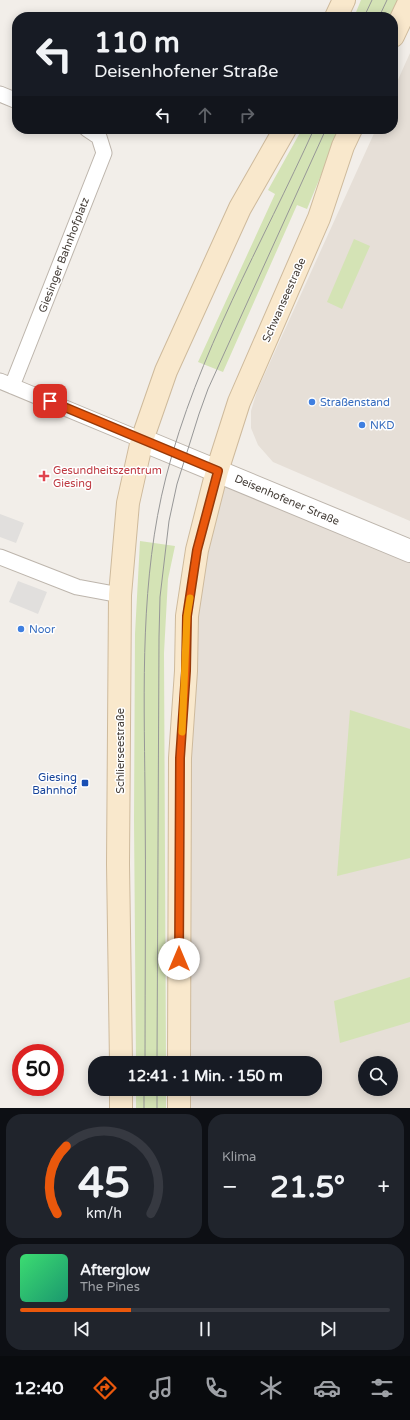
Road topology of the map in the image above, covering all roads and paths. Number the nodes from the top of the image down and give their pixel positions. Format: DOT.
graph roads {
  1 [pos="344,0"];
  2 [pos="410,0"];
  3 [pos="338,12"];
  4 [pos="398,25"];
  5 [pos="0,94"];
  6 [pos="12,99"];
  7 [pos="94,134"];
  8 [pos="283,134"];
  9 [pos="348,134"];
  10 [pos="6,383"];
  11 [pos="142,440"];
  12 [pos="218,471"];
  13 [pos="410,551"];
  14 [pos="0,557"];
  15 [pos="120,595"];
  16 [pos="121,1056"];
  17 [pos="179,1056"];
  18 [pos="121,1096"];
  19 [pos="179,1096"];
  20 [pos="121,1108"];
  21 [pos="179,1108"];
  1 -- 3 [label="main road"];
  2 -- 4 [label="main road"];
  5 -- 6 [label="lane"];
  7 -- 10 [label="lane, Giesinger Bahnhofplatz"];
  8 -- 11 [label="main road"];
  9 -- 12 [label="main road, Schwanseestraße"];
  10 -- 11 [label="lane, Giesinger Bahnhofplatz"];
  11 -- 12 [label="street, Deisenhofener Straße"];
  11 -- 15 [label="main road, Schlierseestraße"];
  12 -- 13 [label="street, Deisenhofener Straße"];
  12 -- 17 [label="main road"];
  14 -- 15 [label="lane"];
  15 -- 16 [label="main road, Schlierseestraße"];
  18 -- 20 [label="main road"];
  19 -- 21 [label="main road"];
}
